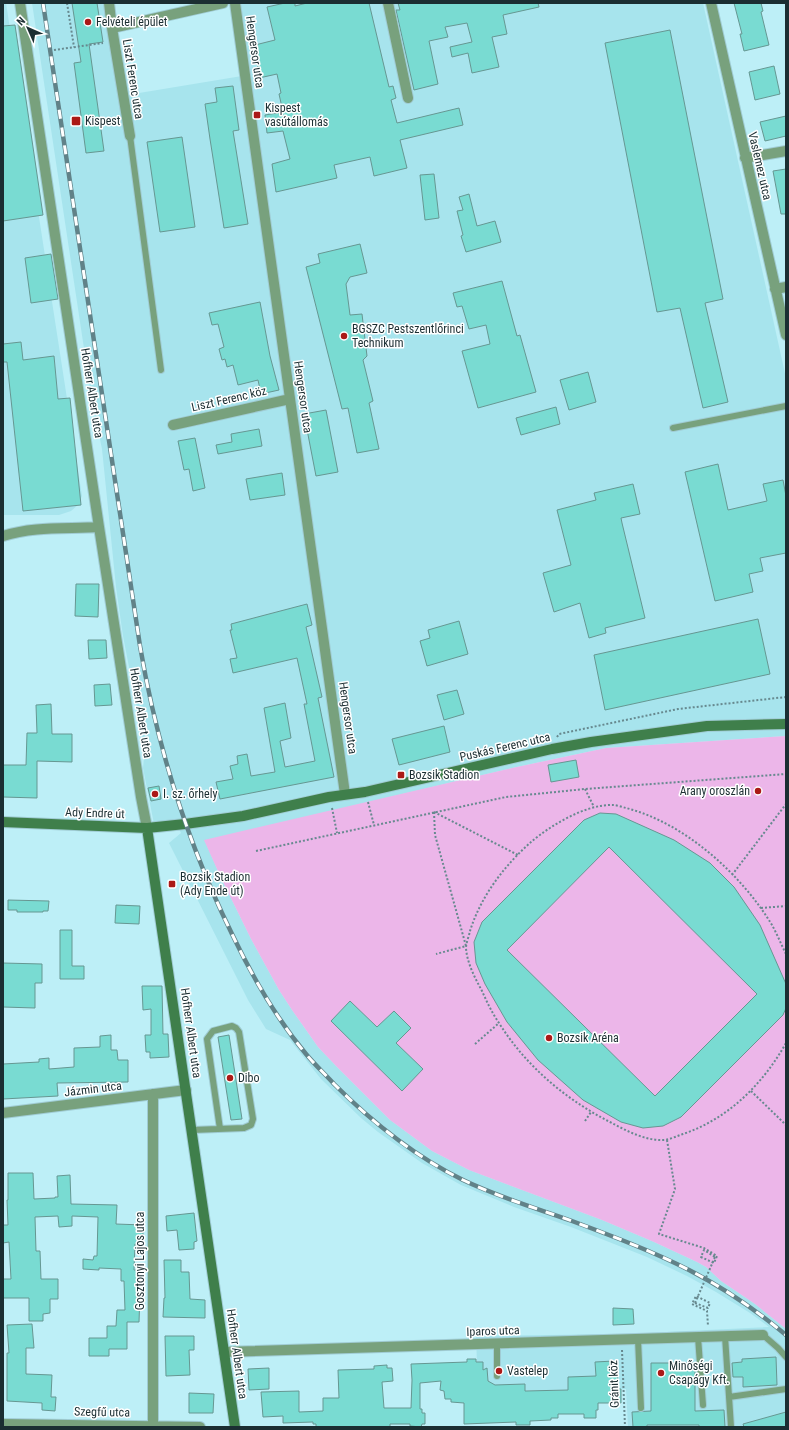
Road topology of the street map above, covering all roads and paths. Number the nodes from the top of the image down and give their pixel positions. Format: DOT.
graph roads {
  1 [pos="20,3"];
  2 [pos="67,3"];
  3 [pos="109,3"];
  4 [pos="223,3"];
  5 [pos="235,3"];
  6 [pos="388,3"];
  7 [pos="710,3"];
  8 [pos="112,28"];
  9 [pos="114,42"];
  10 [pos="74,47"];
  11 [pos="54,50"];
  12 [pos="408,98"];
  13 [pos="130,136"];
  14 [pos="786,151"];
  15 [pos="745,158"];
  16 [pos="786,287"];
  17 [pos="775,289"];
  18 [pos="786,336"];
  19 [pos="161,370"];
  20 [pos="290,399"];
  21 [pos="786,406"];
  22 [pos="173,425"];
  23 [pos="673,428"];
  24 [pos="99,527"];
  25 [pos="3,536"];
  26 [pos="786,697"];
  27 [pos="786,724"];
  28 [pos="552,749"];
  29 [pos="786,774"];
  30 [pos="585,789"];
  31 [pos="366,792"];
  32 [pos="346,794"];
  33 [pos="329,797"];
  34 [pos="786,804"];
  35 [pos="594,807"];
  36 [pos="434,812"];
  37 [pos="3,822"];
  38 [pos="185,824"];
  39 [pos="374,825"];
  40 [pos="147,828"];
  41 [pos="337,833"];
  42 [pos="256,851"];
  43 [pos="518,855"];
  44 [pos="732,875"];
  45 [pos="786,906"];
  46 [pos="760,908"];
  47 [pos="466,946"];
  48 [pos="436,954"];
  49 [pos="786,954"];
  50 [pos="499,1023"];
  51 [pos="786,1043"];
  52 [pos="474,1044"];
  53 [pos="186,1090"];
  54 [pos="751,1091"];
  55 [pos="153,1094"];
  56 [pos="591,1112"];
  57 [pos="3,1113"];
  58 [pos="585,1121"];
  59 [pos="786,1125"];
  60 [pos="220,1129"];
  61 [pos="192,1130"];
  62 [pos="667,1140"];
  63 [pos="763,1335"];
  64 [pos="725,1336"];
  65 [pos="698,1337"];
  66 [pos="709,1337"];
  67 [pos="638,1339"];
  68 [pos="621,1340"];
  69 [pos="497,1344"];
  70 [pos="224,1352"];
  71 [pos="786,1357"];
  72 [pos="497,1376"];
  73 [pos="786,1389"];
  74 [pos="728,1397"];
  75 [pos="703,1404"];
  76 [pos="641,1408"];
  77 [pos="3,1424"];
  78 [pos="153,1427"];
  79 [pos="200,1427"];
  80 [pos="235,1427"];
  81 [pos="625,1427"];
  82 [pos="731,1427"];
  1 -- 24 [label="street, Hofherr Albert utca"];
  2 -- 10 [label="path"];
  3 -- 8 [label="street, Liszt Ferenc utca"];
  4 -- 8 [label="street"];
  5 -- 20 [label="street, Hengersor utca"];
  6 -- 12 [label="street"];
  7 -- 15 [label="street, Vaslemez utca"];
  8 -- 9 [label="street, Liszt Ferenc utca"];
  9 -- 10 [label="path"];
  9 -- 13 [label="street, Liszt Ferenc utca"];
  10 -- 11 [label="path"];
  13 -- 19 [label="lane"];
  14 -- 15 [label="street"];
  15 -- 17 [label="street, Vaslemez utca"];
  16 -- 17 [label="street"];
  17 -- 18 [label="street, Vaslemez utca"];
  20 -- 22 [label="street, Liszt Ferenc köz"];
  20 -- 32 [label="street, Hengersor utca"];
  21 -- 23 [label="lane"];
  24 -- 25 [label="street"];
  24 -- 40 [label="street, Hofherr Albert utca"];
  26 -- 28 [label="path"];
  27 -- 28 [label="street, Puskás Ferenc utca"];
  28 -- 31 [label="street, Puskás Ferenc utca"];
  29 -- 30 [label="path"];
  30 -- 35 [label="path"];
  30 -- 36 [label="path"];
  31 -- 32 [label="street, Puskás Ferenc utca"];
  31 -- 39 [label="path"];
  32 -- 33 [label="street, Puskás Ferenc utca"];
  33 -- 38 [label="street, Puskás Ferenc utca"];
  33 -- 41 [label="path"];
  34 -- 44 [label="path"];
  35 -- 43 [label="path"];
  35 -- 44 [label="path"];
  36 -- 39 [label="path"];
  36 -- 43 [label="path"];
  36 -- 47 [label="path"];
  37 -- 40 [label="street, Ady Endre út"];
  38 -- 40 [label="street, Ady Endre út"];
  39 -- 41 [label="path"];
  40 -- 53 [label="street, Hofherr Albert utca"];
  41 -- 42 [label="path"];
  43 -- 47 [label="path"];
  44 -- 46 [label="path"];
  45 -- 46 [label="path"];
  46 -- 49 [label="path"];
  47 -- 48 [label="path"];
  47 -- 50 [label="path"];
  50 -- 52 [label="path"];
  50 -- 56 [label="path"];
  51 -- 54 [label="path"];
  53 -- 55 [label="street, Jázmin utca"];
  53 -- 61 [label="street, Hofherr Albert utca"];
  54 -- 59 [label="path"];
  54 -- 62 [label="path"];
  55 -- 57 [label="street, Jázmin utca"];
  55 -- 78 [label="street, Gosztonyi Lajos utca"];
  56 -- 58 [label="path"];
  56 -- 62 [label="path"];
  60 -- 60 [label="lane"];
  60 -- 61 [label="lane"];
  61 -- 70 [label="street, Hofherr Albert utca"];
  62 -- 66 [label="path, bridge"];
  63 -- 64 [label="street, Iparos utca"];
  63 -- 71 [label="lane"];
  64 -- 66 [label="street, Iparos utca"];
  64 -- 74 [label="lane"];
  65 -- 66 [label="street, Iparos utca"];
  65 -- 67 [label="street, Iparos utca"];
  65 -- 75 [label="lane"];
  67 -- 68 [label="street, Iparos utca"];
  67 -- 76 [label="lane"];
  68 -- 69 [label="street, Iparos utca"];
  68 -- 81 [label="path, Gránit köz"];
  69 -- 70 [label="street, Iparos utca"];
  69 -- 72 [label="lane"];
  70 -- 80 [label="street, Hofherr Albert utca"];
  73 -- 74 [label="lane"];
  74 -- 82 [label="lane"];
  77 -- 78 [label="street, Szegfű utca"];
  78 -- 79 [label="street, Szegfű utca"];
}
